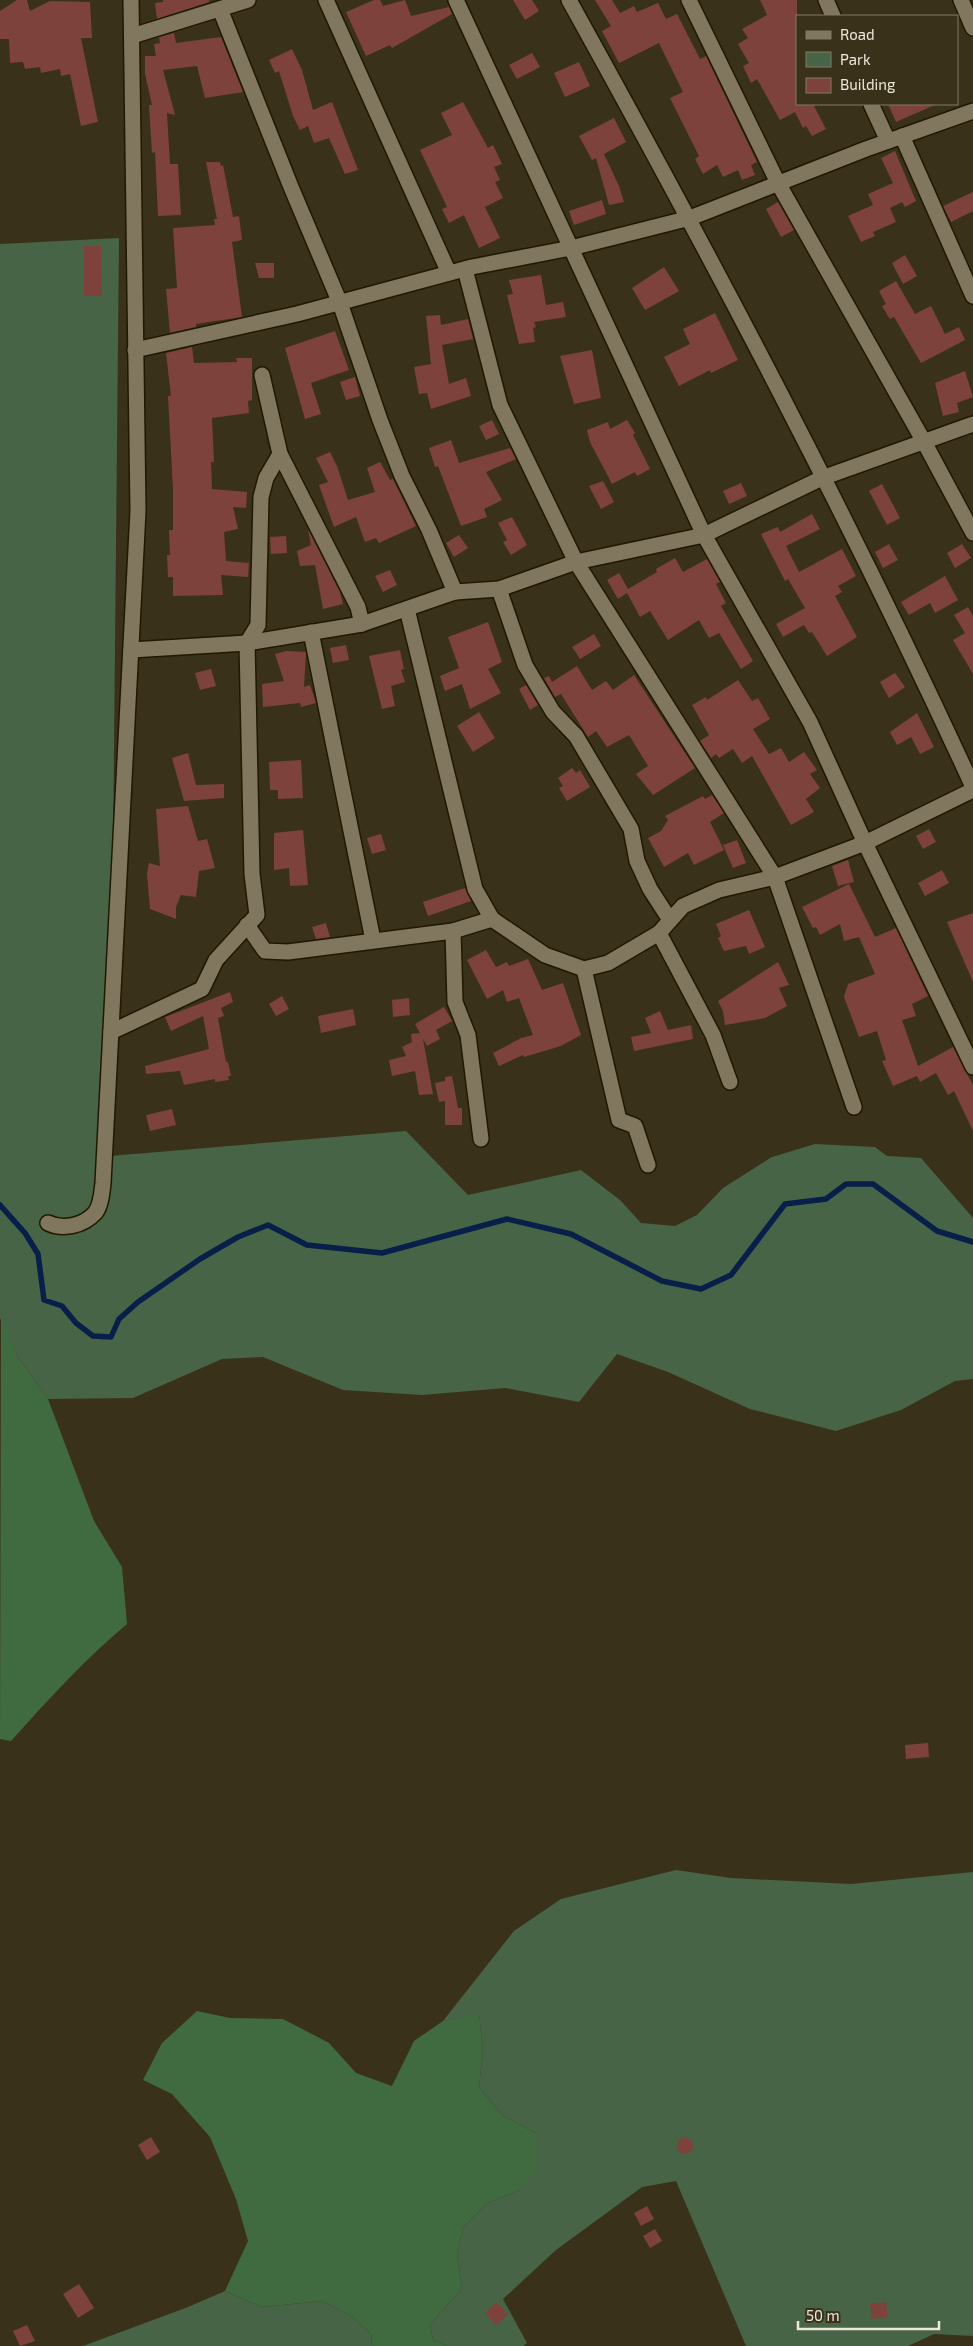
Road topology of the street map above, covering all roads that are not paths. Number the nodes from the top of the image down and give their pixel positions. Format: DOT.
graph roads {
  1 [pos="131,0"];
  2 [pos="248,0"];
  3 [pos="326,0"];
  4 [pos="456,0"];
  5 [pos="569,0"];
  6 [pos="689,0"];
  7 [pos="826,0"];
  8 [pos="962,0"];
  9 [pos="220,9"];
  10 [pos="833,15"];
  11 [pos="973,28"];
  12 [pos="132,36"];
  13 [pos="872,105"];
  14 [pos="973,111"];
  15 [pos="895,139"];
  16 [pos="778,183"];
  17 [pos="690,218"];
  18 [pos="570,248"];
  19 [pos="465,269"];
  20 [pos="449,273"];
  21 [pos="973,296"];
  22 [pos="340,302"];
  23 [pos="135,350"];
  24 [pos="262,375"];
  25 [pos="973,424"];
  26 [pos="923,440"];
  27 [pos="280,454"];
  28 [pos="822,478"];
  29 [pos="973,533"];
  30 [pos="704,535"];
  31 [pos="576,562"];
  32 [pos="499,589"];
  33 [pos="455,592"];
  34 [pos="407,609"];
  35 [pos="362,624"];
  36 [pos="311,632"];
  37 [pos="247,642"];
  38 [pos="131,650"];
  39 [pos="973,788"];
  40 [pos="865,843"];
  41 [pos="775,877"];
  42 [pos="492,919"];
  43 [pos="670,920"];
  44 [pos="247,926"];
  45 [pos="453,931"];
  46 [pos="659,933"];
  47 [pos="373,940"];
  48 [pos="584,970"];
  49 [pos="111,1032"];
  50 [pos="973,1067"];
  51 [pos="730,1082"];
  52 [pos="854,1107"];
  53 [pos="481,1139"];
  54 [pos="648,1165"];
  55 [pos="48,1223"];
  1 -- 12 [label="street"];
  2 -- 9 [label="street"];
  3 -- 20 [label="street"];
  4 -- 18 [label="street"];
  5 -- 17 [label="street"];
  6 -- 16 [label="street"];
  7 -- 10 [label="street"];
  8 -- 11 [label="street"];
  9 -- 12 [label="street"];
  9 -- 22 [label="street"];
  12 -- 23 [label="street"];
  13 -- 15 [label="street"];
  14 -- 15 [label="street"];
  15 -- 16 [label="street"];
  15 -- 21 [label="street"];
  16 -- 17 [label="street"];
  16 -- 26 [label="street"];
  17 -- 18 [label="street"];
  17 -- 28 [label="street"];
  18 -- 19 [label="street"];
  18 -- 30 [label="street"];
  19 -- 20 [label="street"];
  19 -- 31 [label="street"];
  20 -- 22 [label="street"];
  22 -- 23 [label="street"];
  22 -- 33 [label="street"];
  23 -- 38 [label="street"];
  24 -- 27 [label="street"];
  25 -- 26 [label="street"];
  26 -- 28 [label="street"];
  26 -- 29 [label="street"];
  27 -- 35 [label="street"];
  27 -- 37 [label="street"];
  28 -- 30 [label="street"];
  28 -- 39 [label="street"];
  30 -- 31 [label="street"];
  30 -- 40 [label="street"];
  31 -- 32 [label="street"];
  31 -- 41 [label="street"];
  32 -- 33 [label="street"];
  32 -- 43 [label="street"];
  33 -- 34 [label="street"];
  34 -- 35 [label="street"];
  34 -- 42 [label="street"];
  35 -- 36 [label="street"];
  36 -- 37 [label="street"];
  36 -- 47 [label="street"];
  37 -- 38 [label="street"];
  37 -- 44 [label="street"];
  38 -- 49 [label="street"];
  39 -- 40 [label="street"];
  40 -- 41 [label="street"];
  40 -- 50 [label="street"];
  41 -- 43 [label="street"];
  41 -- 52 [label="street"];
  42 -- 45 [label="street"];
  42 -- 48 [label="street"];
  43 -- 46 [label="street"];
  44 -- 47 [label="street"];
  44 -- 49 [label="street"];
  45 -- 47 [label="street"];
  45 -- 53 [label="street"];
  46 -- 48 [label="street"];
  46 -- 51 [label="street"];
  48 -- 54 [label="street"];
  49 -- 55 [label="street"];
}
